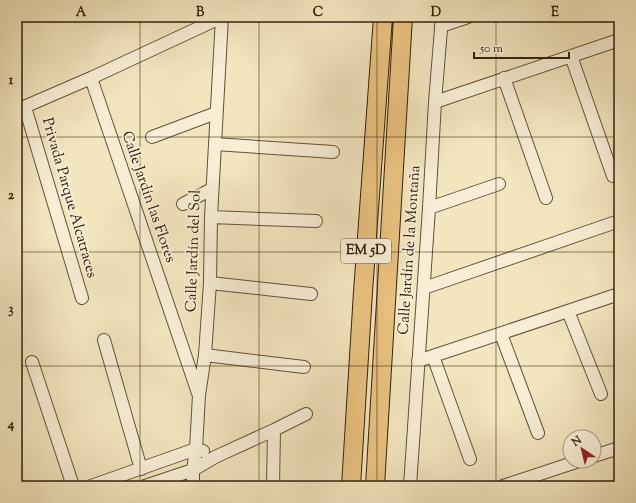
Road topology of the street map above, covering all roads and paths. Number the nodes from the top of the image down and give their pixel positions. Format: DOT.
graph roads {
  1 [pos="222,17"];
  2 [pos="383,17"];
  3 [pos="402,17"];
  4 [pos="468,17"];
  5 [pos="442,21"];
  6 [pos="619,40"];
  7 [pos="571,56"];
  8 [pos="91,78"];
  9 [pos="504,78"];
  10 [pos="435,102"];
  11 [pos="21,109"];
  12 [pos="216,113"];
  13 [pos="152,137"];
  14 [pos="215,144"];
  15 [pos="333,152"];
  16 [pos="612,176"];
  17 [pos="499,184"];
  18 [pos="212,190"];
  19 [pos="546,198"];
  20 [pos="183,204"];
  21 [pos="429,208"];
  22 [pos="211,216"];
  23 [pos="619,221"];
  24 [pos="316,222"];
  25 [pos="210,283"];
  26 [pos="424,288"];
  27 [pos="311,294"];
  28 [pos="619,294"];
  29 [pos="82,298"];
  30 [pos="568,311"];
  31 [pos="500,334"];
  32 [pos="104,340"];
  33 [pos="205,355"];
  34 [pos="433,356"];
  35 [pos="418,361"];
  36 [pos="32,362"];
  37 [pos="304,367"];
  38 [pos="601,394"];
  39 [pos="199,395"];
  40 [pos="306,414"];
  41 [pos="274,430"];
  42 [pos="538,433"];
  43 [pos="619,448"];
  44 [pos="196,449"];
  45 [pos="602,453"];
  46 [pos="215,457"];
  47 [pos="470,459"];
  48 [pos="562,467"];
  49 [pos="141,469"];
  50 [pos="193,470"];
  51 [pos="73,486"];
  52 [pos="91,486"];
  53 [pos="145,486"];
  54 [pos="193,486"];
  55 [pos="273,486"];
  56 [pos="351,486"];
  57 [pos="375,486"];
  58 [pos="410,486"];
  59 [pos="503,486"];
  1 -- 8 [label="street"];
  1 -- 12 [label="street, Calle Jardín del Sol"];
  2 -- 56 [label="highway, EM 5D"];
  3 -- 57 [label="highway, EM 5D"];
  4 -- 5 [label="street"];
  5 -- 10 [label="street, Calle Jardín de la Montaña"];
  6 -- 7 [label="street"];
  7 -- 9 [label="street"];
  7 -- 16 [label="street"];
  8 -- 11 [label="street"];
  8 -- 39 [label="street, Calle Jardín las Flores"];
  9 -- 10 [label="street"];
  9 -- 19 [label="street"];
  10 -- 21 [label="street, Calle Jardín de la Montaña"];
  11 -- 29 [label="street, Privada Parque Alcatraces"];
  12 -- 13 [label="street"];
  12 -- 14 [label="street, Calle Jardín del Sol"];
  14 -- 15 [label="street"];
  14 -- 18 [label="street, Calle Jardín del Sol"];
  17 -- 21 [label="street"];
  18 -- 20 [label="street"];
  18 -- 22 [label="street, Calle Jardín del Sol"];
  21 -- 26 [label="street, Calle Jardín de la Montaña"];
  22 -- 24 [label="street"];
  22 -- 25 [label="street, Calle Jardín del Sol"];
  23 -- 26 [label="street"];
  25 -- 27 [label="street"];
  25 -- 33 [label="street, Calle Jardín del Sol"];
  26 -- 35 [label="street, Calle Jardín de la Montaña"];
  28 -- 30 [label="street"];
  30 -- 31 [label="street"];
  30 -- 38 [label="street"];
  31 -- 34 [label="street"];
  31 -- 42 [label="street"];
  32 -- 49 [label="street"];
  33 -- 37 [label="street"];
  33 -- 39 [label="street, Calle Jardín del Sol"];
  34 -- 35 [label="street"];
  34 -- 47 [label="street"];
  35 -- 58 [label="street, Calle Jardín de la Montaña"];
  36 -- 51 [label="street"];
  39 -- 44 [label="street, Calle Jardín del Sol"];
  40 -- 41 [label="street"];
  41 -- 46 [label="street"];
  41 -- 55 [label="street"];
  43 -- 45 [label="street"];
  44 -- 46 [label="street"];
  44 -- 49 [label="street"];
  44 -- 50 [label="street, Calle Jardín del Sol"];
  46 -- 50 [label="street"];
  48 -- 59 [label="street"];
  49 -- 52 [label="street"];
  50 -- 53 [label="street"];
  50 -- 54 [label="street, Calle Jardín del Sol"];
}
